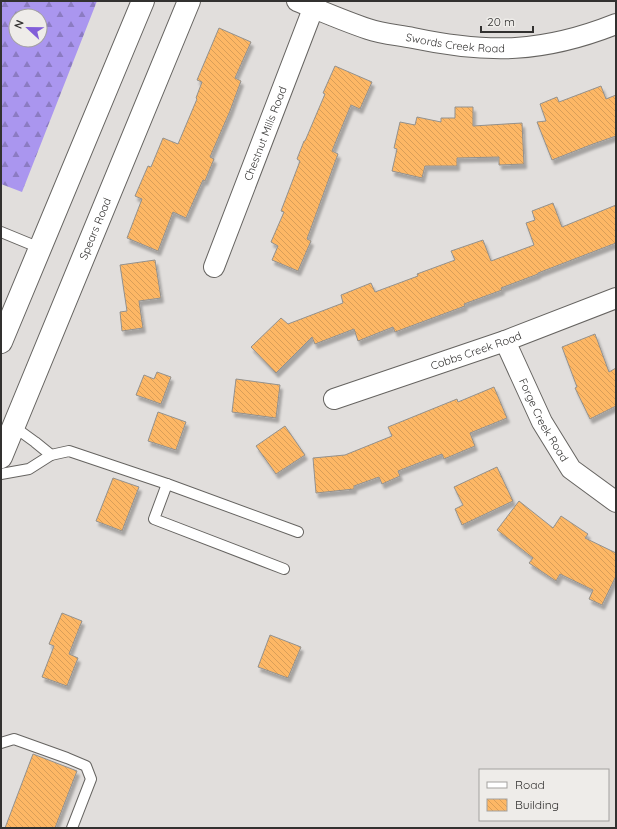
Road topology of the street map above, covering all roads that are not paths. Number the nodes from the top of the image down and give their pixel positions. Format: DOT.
graph roads {
  1 [pos="143,1"];
  2 [pos="189,1"];
  3 [pos="309,3"];
  4 [pos="616,24"];
  5 [pos="1,232"];
  6 [pos="40,248"];
  7 [pos="214,266"];
  8 [pos="616,298"];
  9 [pos="505,341"];
  10 [pos="1,342"];
  11 [pos="334,398"];
  12 [pos="13,426"];
  13 [pos="52,455"];
  14 [pos="1,457"];
  15 [pos="1,474"];
  16 [pos="167,484"];
  17 [pos="616,502"];
  18 [pos="298,532"];
  19 [pos="284,569"];
  20 [pos="1,743"];
  21 [pos="72,828"];
  1 -- 6 [label="main road"];
  2 -- 12 [label="main road, Spears Road"];
  3 -- 4 [label="street, Swords Creek Road"];
  3 -- 7 [label="street, Chestnut Mills Road"];
  5 -- 6 [label="lane"];
  6 -- 10 [label="main road"];
  8 -- 9 [label="street, Cobbs Creek Road"];
  9 -- 11 [label="street, Cobbs Creek Road"];
  9 -- 17 [label="street, Forge Creek Road"];
  12 -- 13 [label="lane"];
  12 -- 14 [label="main road, Spears Road"];
  13 -- 15 [label="lane"];
  13 -- 16 [label="lane"];
  16 -- 18 [label="lane"];
  16 -- 19 [label="lane"];
  20 -- 21 [label="lane"];
}
